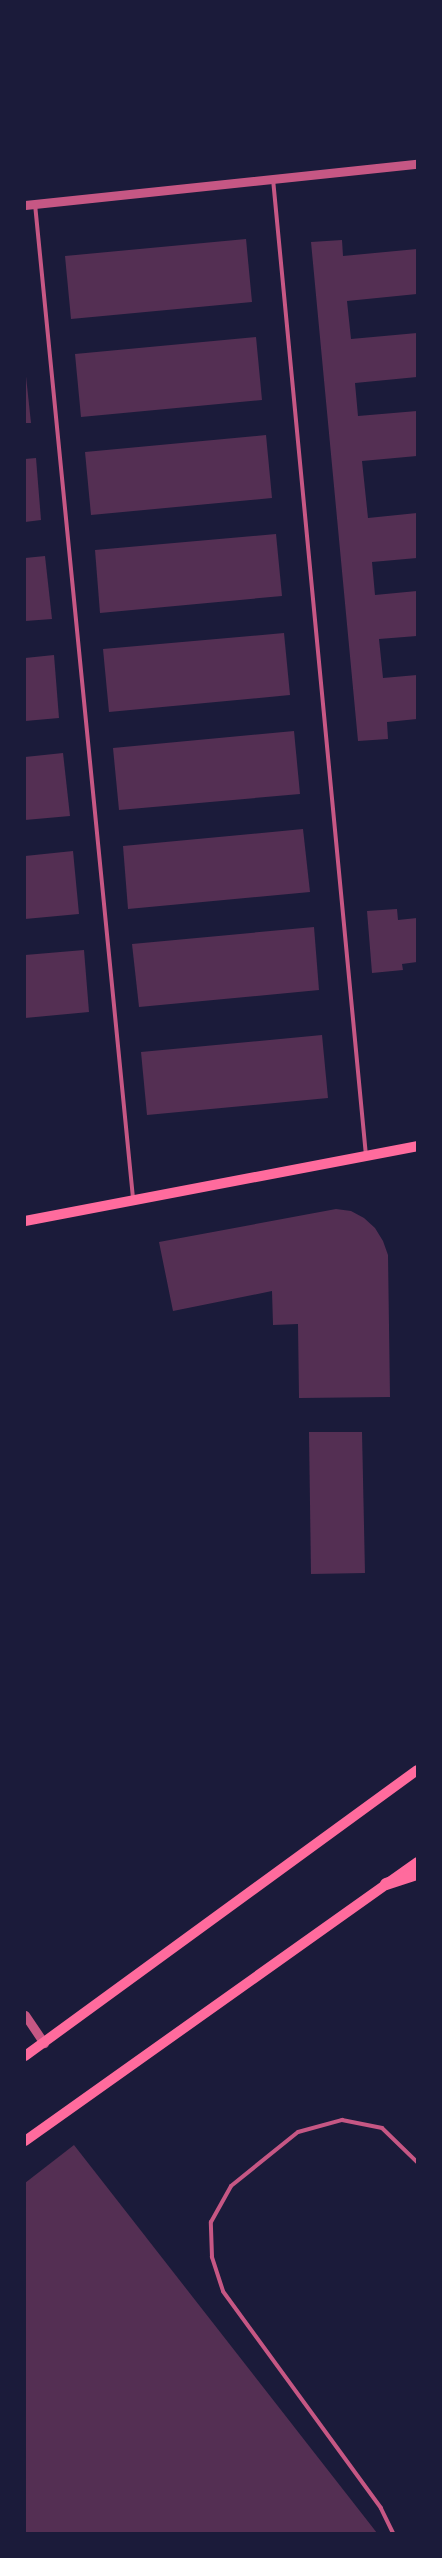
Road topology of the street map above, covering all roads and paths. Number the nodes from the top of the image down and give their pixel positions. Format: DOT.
graph roads {
  1 [pos="417,164"];
  2 [pos="273,179"];
  3 [pos="35,204"];
  4 [pos="25,205"];
  5 [pos="417,1146"];
  6 [pos="366,1156"];
  7 [pos="133,1201"];
  8 [pos="25,1221"];
  9 [pos="417,1770"];
  10 [pos="417,1862"];
  11 [pos="417,1874"];
  12 [pos="386,1884"];
  13 [pos="25,2015"];
  14 [pos="44,2043"];
  15 [pos="25,2056"];
  16 [pos="25,2141"];
  17 [pos="417,2162"];
  18 [pos="393,2533"];
  1 -- 2 [label="street"];
  2 -- 3 [label="street"];
  2 -- 6 [label="lane"];
  3 -- 4 [label="street"];
  3 -- 7 [label="lane"];
  5 -- 6 [label="main road"];
  6 -- 7 [label="main road"];
  7 -- 8 [label="main road"];
  9 -- 14 [label="main road"];
  10 -- 12 [label="main road"];
  11 -- 12 [label="main road"];
  12 -- 16 [label="main road"];
  13 -- 14 [label="street"];
  14 -- 15 [label="main road"];
  17 -- 18 [label="lane"];
}
